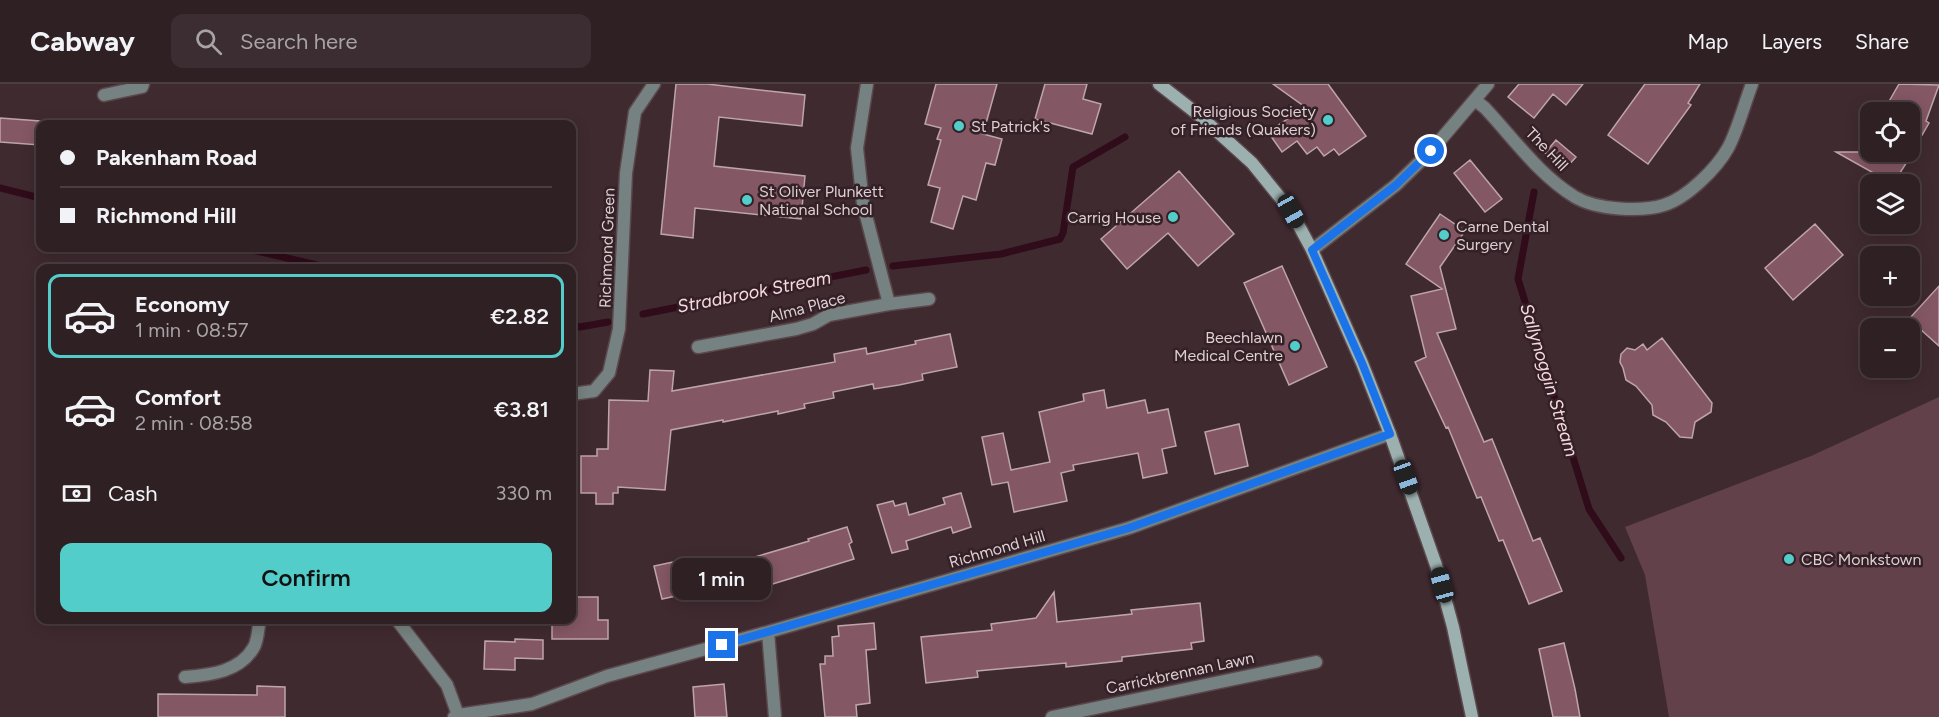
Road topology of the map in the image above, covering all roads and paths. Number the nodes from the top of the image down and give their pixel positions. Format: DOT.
graph roads {
  1 [pos="143,84"];
  2 [pos="654,84"];
  3 [pos="867,84"];
  4 [pos="1159,84"];
  5 [pos="1488,84"];
  6 [pos="1752,84"];
  7 [pos="104,95"];
  8 [pos="1475,100"];
  9 [pos="1312,250"];
  10 [pos="929,300"];
  11 [pos="890,304"];
  12 [pos="698,347"];
  13 [pos="576,393"];
  14 [pos="1390,434"];
  15 [pos="259,624"];
  16 [pos="400,624"];
  17 [pos="768,632"];
  18 [pos="1316,662"];
  19 [pos="184,677"];
  20 [pos="456,716"];
  21 [pos="775,717"];
  22 [pos="1050,717"];
  23 [pos="1472,717"];
  1 -- 7 [label="street"];
  2 -- 13 [label="street, Richmond Green"];
  3 -- 11 [label="street"];
  4 -- 9 [label="main road"];
  5 -- 8 [label="street"];
  6 -- 8 [label="street, The Hill"];
  8 -- 9 [label="street"];
  9 -- 14 [label="main road"];
  10 -- 11 [label="street, Alma Place"];
  11 -- 12 [label="street, Alma Place"];
  14 -- 17 [label="street, Richmond Hill"];
  14 -- 23 [label="main road"];
  15 -- 19 [label="street"];
  16 -- 20 [label="street"];
  17 -- 20 [label="street, Richmond Hill"];
  17 -- 21 [label="street"];
  18 -- 22 [label="street, Carrickbrennan Lawn"];
}
